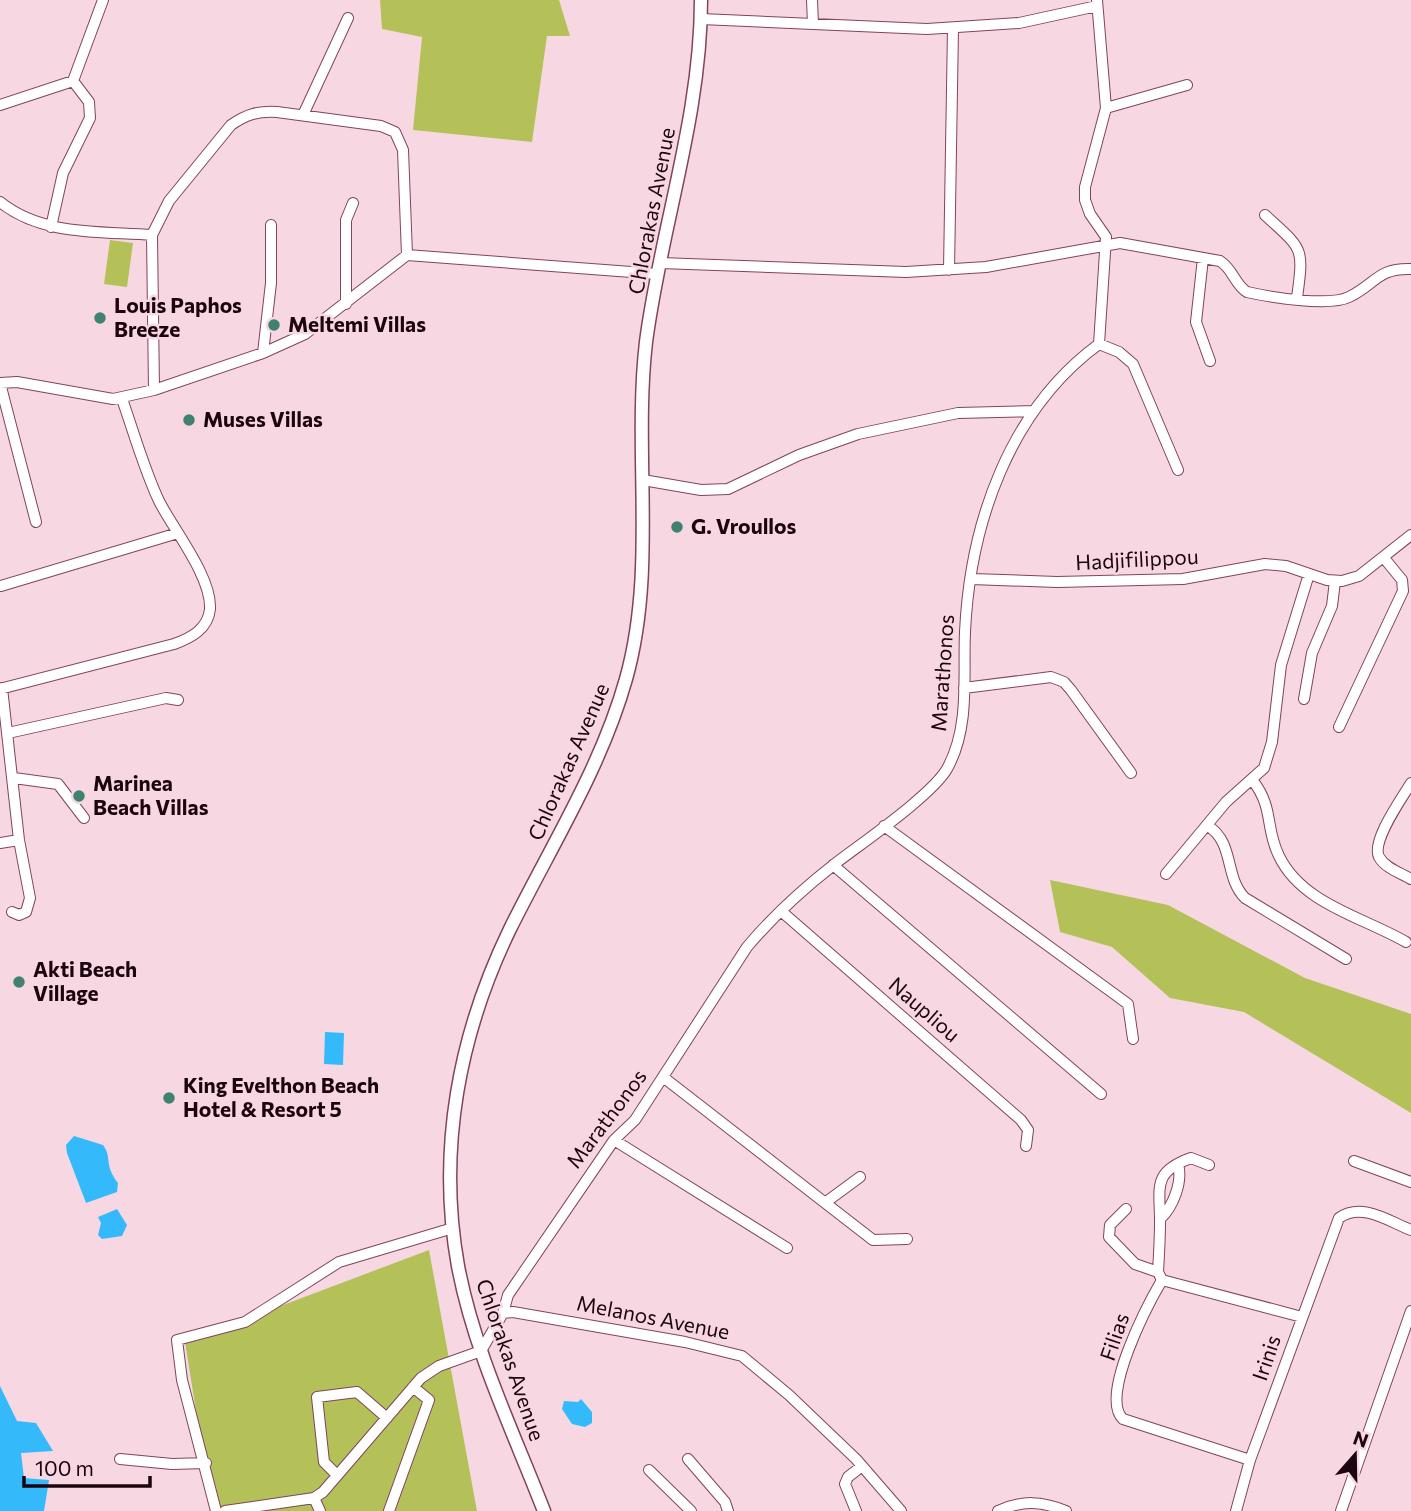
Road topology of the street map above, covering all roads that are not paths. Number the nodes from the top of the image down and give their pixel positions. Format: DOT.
graph roads {
  1 [pos="103,0"];
  2 [pos="701,0"];
  3 [pos="812,0"];
  4 [pos="1097,3"];
  5 [pos="348,18"];
  6 [pos="701,19"];
  7 [pos="813,24"];
  8 [pos="953,28"];
  9 [pos="73,81"];
  10 [pos="1187,85"];
  11 [pos="0,105"];
  12 [pos="1106,108"];
  13 [pos="303,115"];
  14 [pos="0,202"];
  15 [pos="353,203"];
  16 [pos="1265,215"];
  17 [pos="271,225"];
  18 [pos="51,227"];
  19 [pos="152,235"];
  20 [pos="1105,247"];
  21 [pos="407,255"];
  22 [pos="1203,258"];
  23 [pos="659,269"];
  24 [pos="1411,269"];
  25 [pos="950,270"];
  26 [pos="1297,298"];
  27 [pos="346,304"];
  28 [pos="1099,344"];
  29 [pos="263,353"];
  30 [pos="1210,361"];
  31 [pos="0,383"];
  32 [pos="154,390"];
  33 [pos="122,399"];
  34 [pos="1033,411"];
  35 [pos="1178,470"];
  36 [pos="643,480"];
  37 [pos="36,522"];
  38 [pos="178,533"];
  39 [pos="1411,535"];
  40 [pos="1384,558"];
  41 [pos="1308,574"];
  42 [pos="972,579"];
  43 [pos="1335,581"];
  44 [pos="1,586"];
  45 [pos="1,688"];
  46 [pos="964,688"];
  47 [pos="1304,699"];
  48 [pos="178,700"];
  49 [pos="1339,727"];
  50 [pos="8,733"];
  51 [pos="1131,773"];
  52 [pos="14,778"];
  53 [pos="1253,781"];
  54 [pos="1411,783"];
  55 [pos="84,818"];
  56 [pos="1208,826"];
  57 [pos="884,827"];
  58 [pos="19,840"];
  59 [pos="0,843"];
  60 [pos="833,865"];
  61 [pos="1166,874"];
  62 [pos="1411,879"];
  63 [pos="782,911"];
  64 [pos="12,912"];
  65 [pos="1406,942"];
  66 [pos="1346,959"];
  67 [pos="1133,1040"];
  68 [pos="663,1077"];
  69 [pos="1101,1094"];
  70 [pos="614,1140"];
  71 [pos="1026,1146"];
  72 [pos="1354,1161"];
  73 [pos="1178,1164"];
  74 [pos="1209,1165"];
  75 [pos="860,1177"];
  76 [pos="1411,1182"];
  77 [pos="826,1202"];
  78 [pos="1126,1209"];
  79 [pos="1160,1219"];
  80 [pos="453,1228"];
  81 [pos="1411,1230"];
  82 [pos="907,1239"];
  83 [pos="787,1248"];
  84 [pos="1160,1276"];
  85 [pos="503,1313"];
  86 [pos="1302,1317"];
  87 [pos="1410,1318"];
  88 [pos="481,1351"];
  89 [pos="413,1387"];
  90 [pos="387,1418"];
  91 [pos="688,1459"];
  92 [pos="120,1460"];
  93 [pos="1250,1460"];
  94 [pos="206,1463"];
  95 [pos="862,1466"];
  96 [pos="649,1470"];
  97 [pos="337,1475"];
  98 [pos="314,1498"];
  99 [pos="216,1511"];
  100 [pos="225,1511"];
  101 [pos="320,1511"];
  102 [pos="389,1511"];
  103 [pos="544,1511"];
  104 [pos="691,1511"];
  105 [pos="728,1511"];
  106 [pos="856,1511"];
  107 [pos="901,1511"];
  108 [pos="998,1511"];
  109 [pos="1066,1511"];
  110 [pos="1236,1511"];
  111 [pos="1341,1511"];
  1 -- 9 [label="street"];
  2 -- 6 [label="main road, Chlorakas Avenue"];
  3 -- 7 [label="street"];
  4 -- 8 [label="street"];
  4 -- 12 [label="street"];
  5 -- 13 [label="street"];
  6 -- 7 [label="street"];
  6 -- 23 [label="main road, Chlorakas Avenue"];
  7 -- 8 [label="street"];
  8 -- 25 [label="street"];
  9 -- 11 [label="street"];
  9 -- 18 [label="street"];
  10 -- 12 [label="street"];
  12 -- 20 [label="street"];
  13 -- 19 [label="street"];
  13 -- 21 [label="street"];
  14 -- 18 [label="street"];
  15 -- 27 [label="street"];
  16 -- 26 [label="street"];
  17 -- 29 [label="street"];
  18 -- 19 [label="street"];
  19 -- 32 [label="street"];
  20 -- 22 [label="street"];
  20 -- 25 [label="street"];
  20 -- 28 [label="street"];
  21 -- 23 [label="street"];
  21 -- 27 [label="street"];
  22 -- 26 [label="street"];
  22 -- 30 [label="street"];
  23 -- 25 [label="street"];
  23 -- 36 [label="main road, Chlorakas Avenue"];
  24 -- 26 [label="street"];
  27 -- 29 [label="street"];
  28 -- 34 [label="street, Marathonos"];
  28 -- 35 [label="street"];
  29 -- 32 [label="street"];
  31 -- 33 [label="street"];
  31 -- 37 [label="street"];
  32 -- 33 [label="street"];
  33 -- 38 [label="street"];
  34 -- 36 [label="street"];
  34 -- 42 [label="street, Marathonos"];
  36 -- 80 [label="main road, Chlorakas Avenue"];
  38 -- 44 [label="street"];
  38 -- 45 [label="street"];
  39 -- 40 [label="street"];
  40 -- 43 [label="street"];
  40 -- 49 [label="street"];
  41 -- 42 [label="street, Hadjifilippou"];
  41 -- 43 [label="street, Hadjifilippou"];
  41 -- 53 [label="street"];
  42 -- 46 [label="street, Marathonos"];
  43 -- 47 [label="street"];
  45 -- 50 [label="street"];
  46 -- 51 [label="street"];
  46 -- 57 [label="street, Marathonos"];
  48 -- 50 [label="street"];
  50 -- 52 [label="street"];
  52 -- 55 [label="street"];
  52 -- 58 [label="street"];
  53 -- 56 [label="street"];
  53 -- 65 [label="street"];
  54 -- 62 [label="street"];
  56 -- 61 [label="street"];
  56 -- 66 [label="street"];
  57 -- 60 [label="street, Marathonos"];
  57 -- 67 [label="street"];
  58 -- 59 [label="street"];
  58 -- 64 [label="street"];
  60 -- 63 [label="street, Marathonos"];
  60 -- 69 [label="street"];
  63 -- 68 [label="street, Marathonos"];
  63 -- 71 [label="street, Naupliou"];
  68 -- 70 [label="street, Marathonos"];
  68 -- 77 [label="street"];
  70 -- 83 [label="street"];
  70 -- 85 [label="street, Marathonos"];
  72 -- 76 [label="street"];
  73 -- 74 [label="street"];
  73 -- 79 [label="street"];
  73 -- 79 [label="street"];
  75 -- 77 [label="street"];
  77 -- 82 [label="street"];
  78 -- 84 [label="street"];
  79 -- 84 [label="street"];
  80 -- 88 [label="main road, Chlorakas Avenue"];
  80 -- 94 [label="street"];
  81 -- 86 [label="street, Irinis"];
  84 -- 86 [label="street"];
  84 -- 93 [label="street, Filias"];
  85 -- 88 [label="street, Marathonos"];
  85 -- 95 [label="street, Melanos Avenue"];
  86 -- 93 [label="street, Irinis"];
  87 -- 111 [label="street"];
  88 -- 89 [label="street"];
  88 -- 103 [label="main road, Chlorakas Avenue"];
  89 -- 90 [label="street"];
  89 -- 102 [label="street"];
  90 -- 97 [label="street"];
  90 -- 97 [label="street"];
  91 -- 105 [label="street"];
  92 -- 94 [label="street"];
  93 -- 110 [label="street, Irinis"];
  94 -- 99 [label="street"];
  95 -- 106 [label="street"];
  95 -- 107 [label="street, Melanos Avenue"];
  96 -- 104 [label="street"];
  97 -- 98 [label="street"];
  98 -- 100 [label="street"];
  98 -- 101 [label="street"];
  108 -- 109 [label="street"];
}
